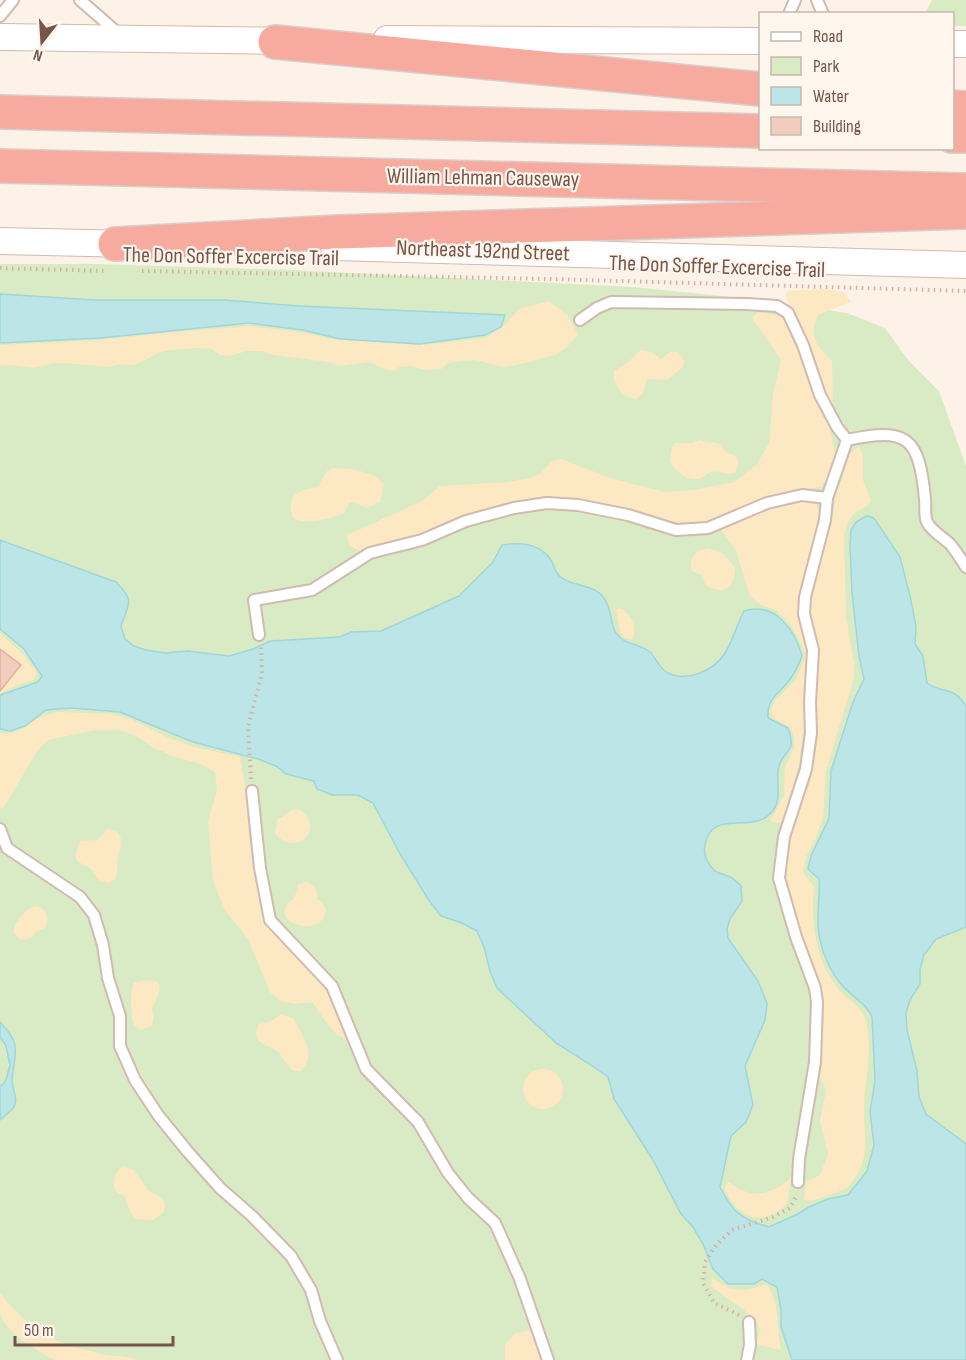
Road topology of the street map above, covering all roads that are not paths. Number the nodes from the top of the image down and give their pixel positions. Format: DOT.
graph roads {
  1 [pos="13,0"];
  2 [pos="80,0"];
  3 [pos="0,16"];
  4 [pos="0,37"];
  5 [pos="127,39"];
  6 [pos="759,41"];
  7 [pos="275,42"];
  8 [pos="759,89"];
  9 [pos="0,112"];
  10 [pos="759,131"];
  11 [pos="0,166"];
  12 [pos="966,190"];
  13 [pos="966,212"];
  14 [pos="0,241"];
  15 [pos="114,257"];
  16 [pos="966,265"];
  17 [pos="580,320"];
  18 [pos="847,440"];
  19 [pos="827,498"];
  20 [pos="966,567"];
  21 [pos="259,634"];
  22 [pos="252,791"];
  23 [pos="0,829"];
  24 [pos="798,1182"];
  25 [pos="749,1322"];
  26 [pos="337,1360"];
  27 [pos="548,1360"];
  28 [pos="747,1360"];
  1 -- 3 [label="lane"];
  2 -- 5 [label="lane"];
  4 -- 5 [label="street"];
  5 -- 7 [label="street"];
  6 -- 7 [label="street"];
  7 -- 8 [label="highway"];
  9 -- 10 [label="highway"];
  11 -- 12 [label="highway, William Lehman Causeway"];
  13 -- 15 [label="highway"];
  14 -- 15 [label="street, Northeast 192nd Street"];
  15 -- 16 [label="street, Northeast 192nd Street"];
  17 -- 18 [label="lane"];
  18 -- 19 [label="lane"];
  18 -- 20 [label="lane"];
  19 -- 21 [label="lane"];
  19 -- 24 [label="lane"];
  22 -- 27 [label="lane"];
  23 -- 26 [label="lane"];
  25 -- 28 [label="lane"];
}
